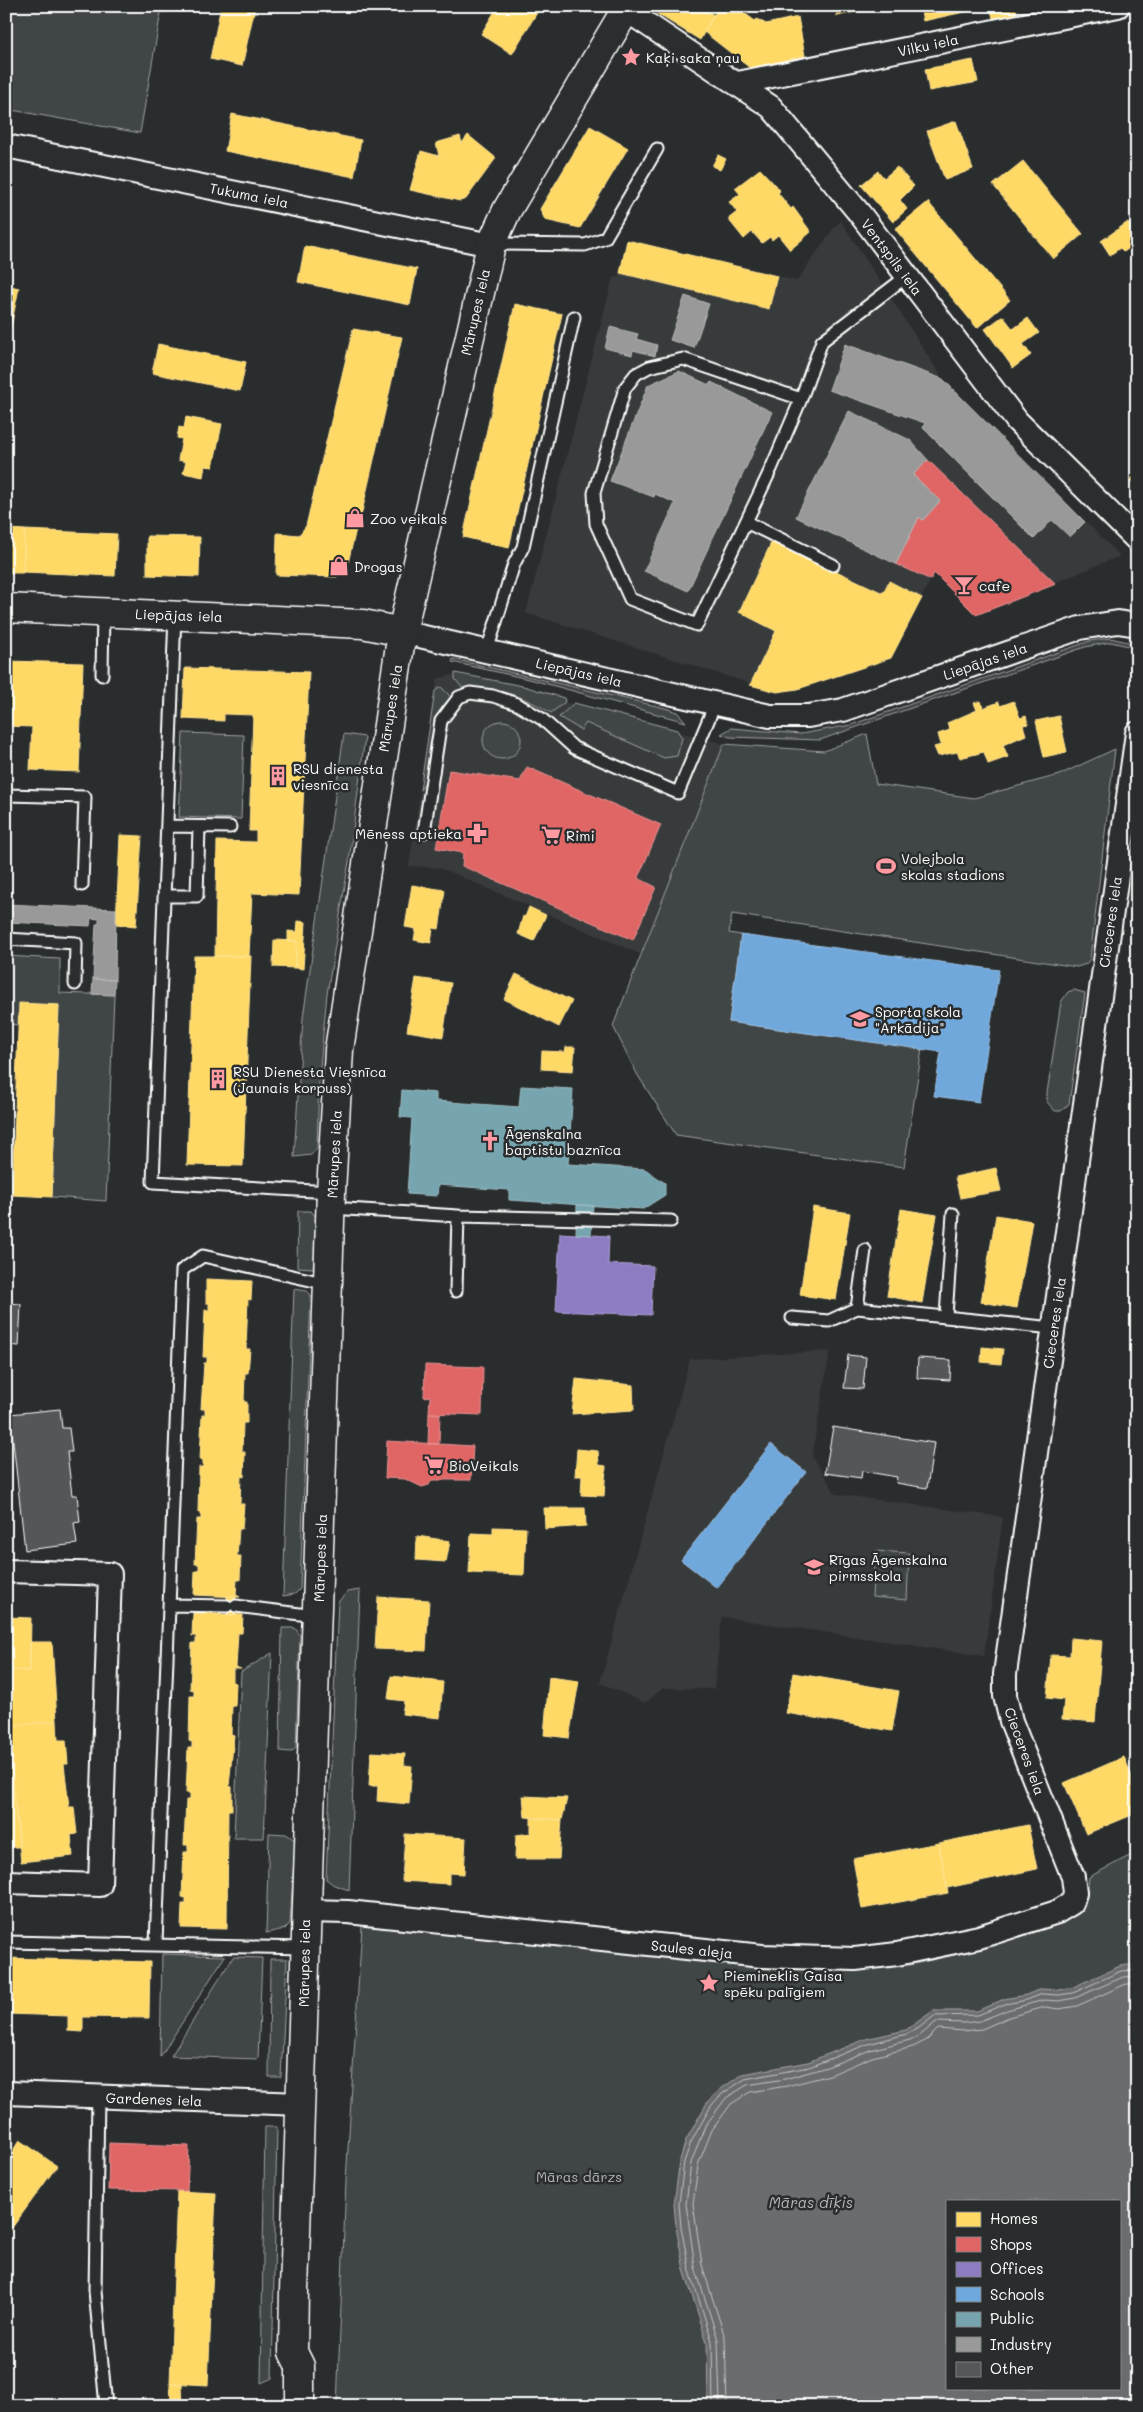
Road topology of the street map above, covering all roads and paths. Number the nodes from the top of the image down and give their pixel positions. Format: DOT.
graph roads {
  1 [pos="1118,6"];
  2 [pos="625,7"];
  3 [pos="738,83"];
  4 [pos="6,146"];
  5 [pos="657,148"];
  6 [pos="491,244"];
  7 [pos="907,276"];
  8 [pos="574,318"];
  9 [pos="801,399"];
  10 [pos="746,522"];
  11 [pos="1137,540"];
  12 [pos="833,565"];
  13 [pos="6,608"];
  14 [pos="104,612"];
  15 [pos="175,615"];
  16 [pos="1137,625"];
  17 [pos="402,632"];
  18 [pos="487,650"];
  19 [pos="102,675"];
  20 [pos="716,704"];
  21 [pos="1137,733"];
  22 [pos="6,795"];
  23 [pos="169,826"];
  24 [pos="199,827"];
  25 [pos="230,827"];
  26 [pos="424,832"];
  27 [pos="82,885"];
  28 [pos="166,896"];
  29 [pos="6,939"];
  30 [pos="75,984"];
  31 [pos="331,1200"];
  32 [pos="953,1214"];
  33 [pos="458,1216"];
  34 [pos="671,1221"];
  35 [pos="865,1250"];
  36 [pos="328,1284"];
  37 [pos="456,1291"];
  38 [pos="857,1308"];
  39 [pos="946,1316"];
  40 [pos="792,1318"];
  41 [pos="1053,1328"];
  42 [pos="6,1571"];
  43 [pos="170,1605"];
  44 [pos="318,1616"];
  45 [pos="6,1882"];
  46 [pos="1072,1903"];
  47 [pos="305,1911"];
  48 [pos="6,1942"];
  49 [pos="156,1944"];
  50 [pos="304,1948"];
  51 [pos="6,2093"];
  52 [pos="98,2096"];
  53 [pos="301,2104"];
  54 [pos="293,2352"];
  55 [pos="106,2406"];
  56 [pos="284,2406"];
  57 [pos="300,2406"];
  1 -- 3 [label="street, Vilku iela"];
  2 -- 3 [label="street, Ventspils iela"];
  2 -- 6 [label="street, Mārupes iela"];
  3 -- 7 [label="street, Ventspils iela"];
  4 -- 6 [label="street, Tukuma iela"];
  5 -- 6 [label="lane"];
  6 -- 17 [label="street, Mārupes iela"];
  7 -- 9 [label="lane"];
  7 -- 11 [label="street, Ventspils iela"];
  8 -- 18 [label="lane"];
  9 -- 10 [label="lane"];
  9 -- 10 [label="lane"];
  10 -- 12 [label="lane"];
  13 -- 14 [label="street, Liepājas iela"];
  14 -- 15 [label="street, Liepājas iela"];
  14 -- 19 [label="lane"];
  15 -- 17 [label="street, Liepājas iela"];
  15 -- 23 [label="lane"];
  16 -- 20 [label="street, Liepājas iela"];
  17 -- 18 [label="street, Liepājas iela"];
  17 -- 31 [label="street, Mārupes iela"];
  18 -- 20 [label="street, Liepājas iela"];
  20 -- 26 [label="lane"];
  21 -- 41 [label="street, Cieceres iela"];
  22 -- 27 [label="lane"];
  23 -- 24 [label="lane"];
  23 -- 28 [label="lane"];
  24 -- 25 [label="lane"];
  24 -- 28 [label="lane"];
  28 -- 31 [label="lane"];
  29 -- 30 [label="lane"];
  31 -- 33 [label="lane"];
  31 -- 36 [label="street, Mārupes iela"];
  32 -- 39 [label="lane"];
  33 -- 34 [label="lane"];
  33 -- 37 [label="lane"];
  35 -- 38 [label="lane"];
  36 -- 43 [label="lane"];
  36 -- 44 [label="street, Mārupes iela"];
  38 -- 39 [label="lane"];
  38 -- 40 [label="lane"];
  39 -- 41 [label="lane"];
  41 -- 46 [label="street, Cieceres iela"];
  42 -- 45 [label="street"];
  43 -- 44 [label="lane"];
  43 -- 49 [label="lane"];
  44 -- 47 [label="street, Mārupes iela"];
  46 -- 47 [label="street, Saules aleja"];
  47 -- 50 [label="street, Mārupes iela"];
  48 -- 49 [label="lane"];
  49 -- 50 [label="lane"];
  50 -- 53 [label="street, Mārupes iela"];
  51 -- 52 [label="street, Gardenes iela"];
  52 -- 53 [label="street, Gardenes iela"];
  52 -- 55 [label="lane"];
  53 -- 54 [label="street, Mārupes iela"];
  54 -- 56 [label="street, Mārupes iela"];
  54 -- 57 [label="street, Mārupes iela"];
}
